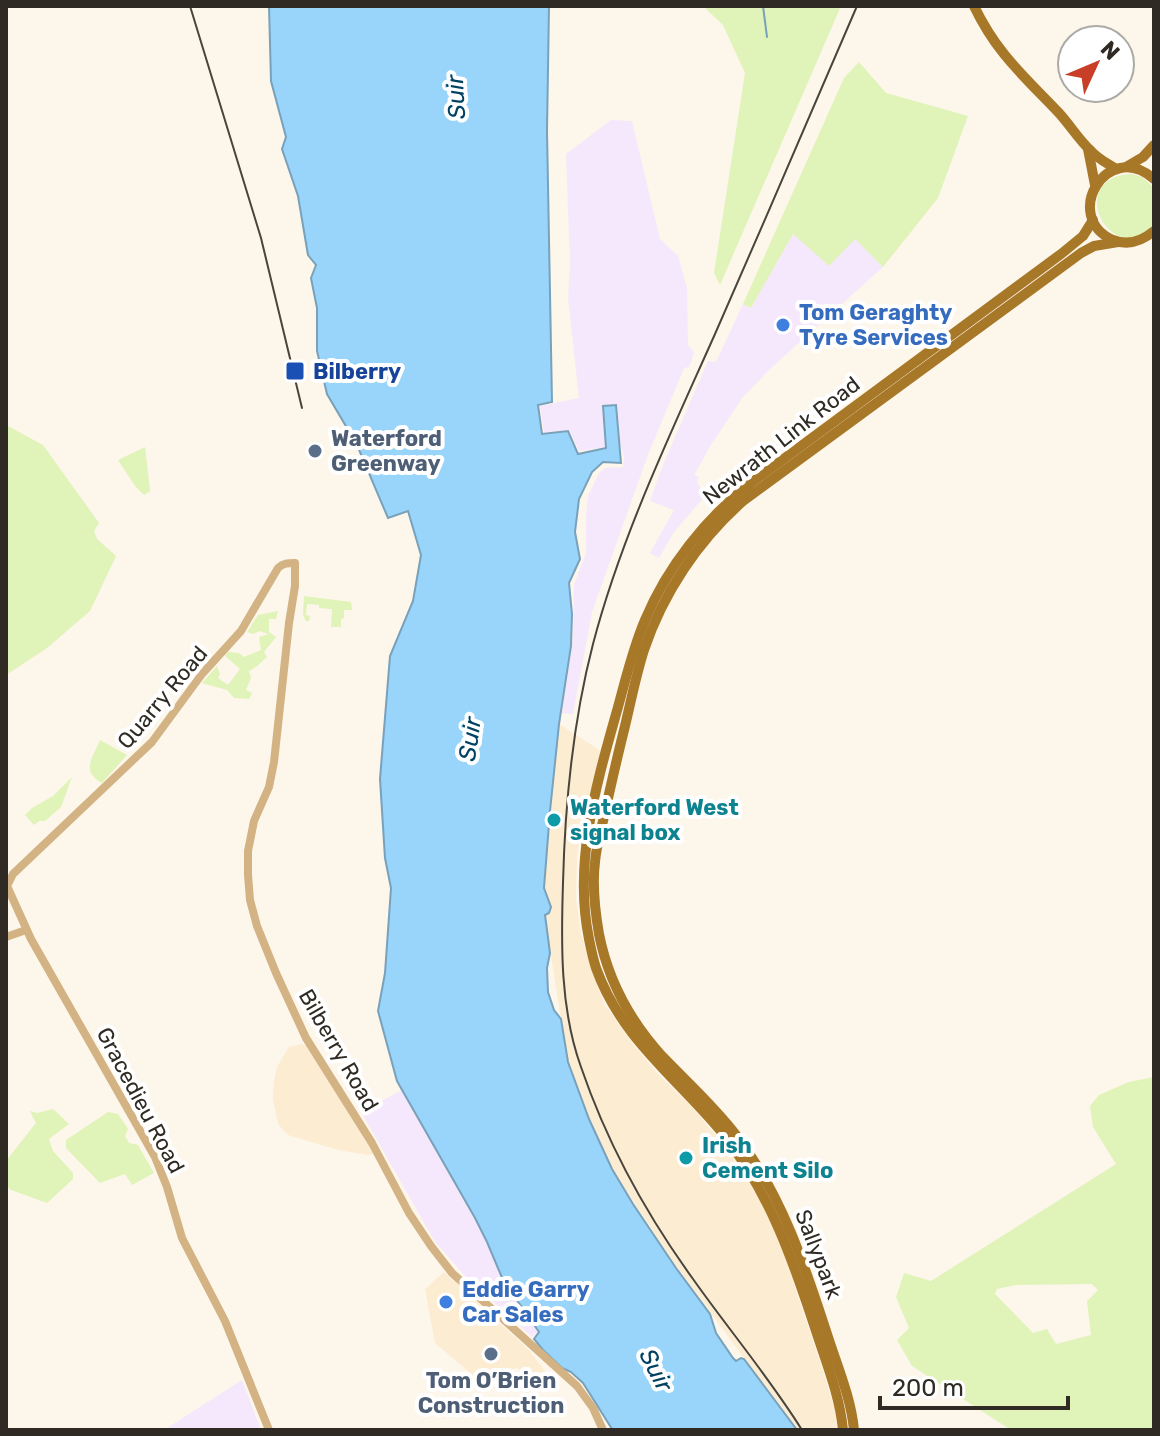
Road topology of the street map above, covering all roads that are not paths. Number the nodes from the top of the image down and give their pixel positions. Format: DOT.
graph roads {
  1 [pos="974,6"];
  2 [pos="1154,145"];
  3 [pos="1088,149"];
  4 [pos="1121,168"];
  5 [pos="1154,179"];
  6 [pos="1095,185"];
  7 [pos="1093,220"];
  8 [pos="1154,231"];
  9 [pos="1118,242"];
  10 [pos="295,563"];
  11 [pos="8,882"];
  12 [pos="26,930"];
  13 [pos="6,937"];
  14 [pos="676,1076"];
  15 [pos="269,1430"];
  16 [pos="603,1430"];
  17 [pos="843,1430"];
  18 [pos="854,1430"];
  1 -- 3 [label="main road"];
  2 -- 4 [label="main road"];
  3 -- 4 [label="main road"];
  3 -- 6 [label="main road"];
  4 -- 5 [label="main road"];
  4 -- 6 [label="main road"];
  6 -- 7 [label="main road"];
  7 -- 9 [label="main road"];
  7 -- 14 [label="main road, Newrath Link Road"];
  8 -- 9 [label="main road, Newrath Link Road"];
  9 -- 14 [label="main road, Newrath Link Road"];
  10 -- 11 [label="street, Quarry Road"];
  10 -- 16 [label="street, Bilberry Road"];
  11 -- 12 [label="street, Gracedieu Road"];
  12 -- 13 [label="street"];
  12 -- 15 [label="street, Gracedieu Road"];
  14 -- 17 [label="main road, Sallypark"];
  14 -- 18 [label="main road, Sallypark"];
}
